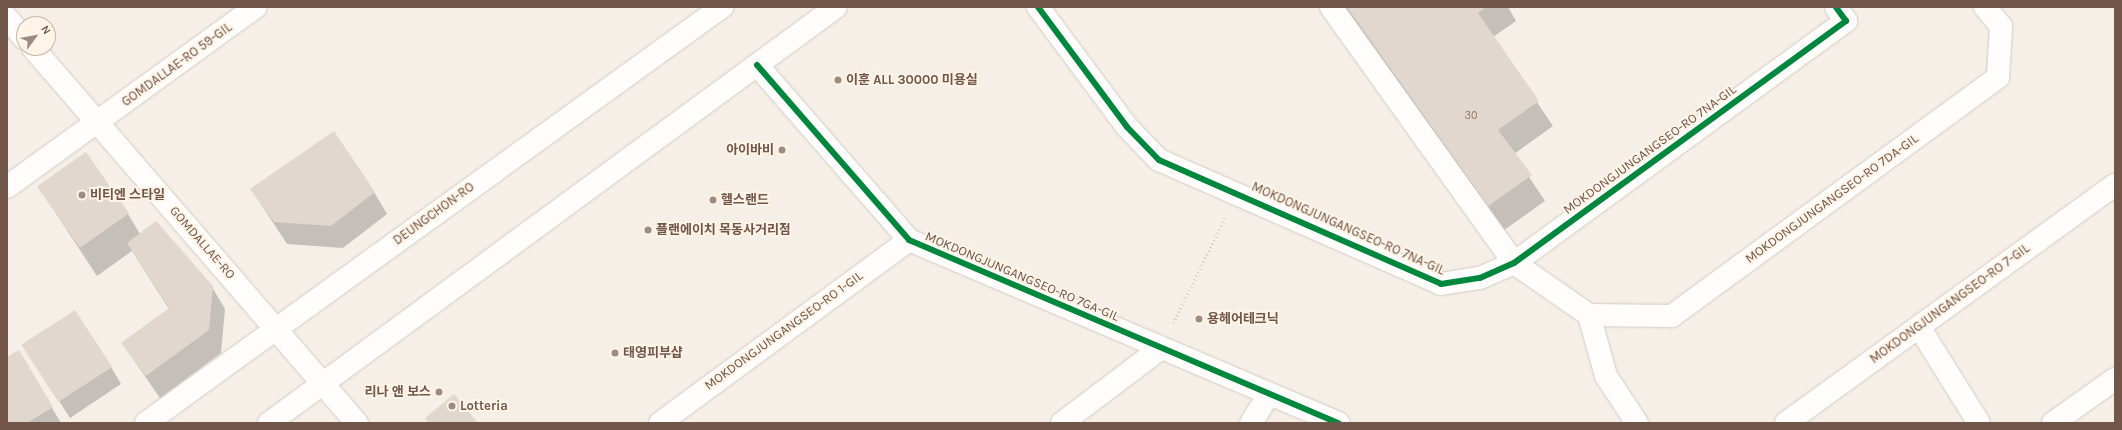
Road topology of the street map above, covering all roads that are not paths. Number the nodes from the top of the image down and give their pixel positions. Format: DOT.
graph roads {
  1 [pos="256,7"];
  2 [pos="836,7"];
  3 [pos="1038,7"];
  4 [pos="1331,7"];
  5 [pos="1836,7"];
  6 [pos="1985,7"];
  7 [pos="710,10"];
  8 [pos="7,18"];
  9 [pos="16,29"];
  10 [pos="40,56"];
  11 [pos="757,65"];
  12 [pos="97,123"];
  13 [pos="2115,185"];
  14 [pos="7,187"];
  15 [pos="909,240"];
  16 [pos="1514,263"];
  17 [pos="1589,315"];
  18 [pos="1919,327"];
  19 [pos="275,328"];
  20 [pos="1160,349"];
  21 [pos="2115,379"];
  22 [pos="324,384"];
  23 [pos="1269,394"];
  24 [pos="146,423"];
  25 [pos="269,423"];
  26 [pos="357,423"];
  27 [pos="660,423"];
  28 [pos="1062,423"];
  29 [pos="1251,423"];
  30 [pos="1339,423"];
  31 [pos="1637,423"];
  32 [pos="1786,423"];
  33 [pos="1979,423"];
  34 [pos="2053,423"];
  1 -- 12 [label="street, GOMDALLAE-RO 59-GIL"];
  2 -- 11 [label="street"];
  3 -- 16 [label="street, MOKDONGJUNGANGSEO-RO 7NA-GIL"];
  4 -- 16 [label="street"];
  5 -- 16 [label="street, MOKDONGJUNGANGSEO-RO 7NA-GIL"];
  6 -- 17 [label="street, MOKDONGJUNGANGSEO-RO 7DA-GIL"];
  7 -- 19 [label="street, DEUNGCHON-RO"];
  8 -- 9 [label="street"];
  10 -- 12 [label="street, GOMDALLAE-RO"];
  11 -- 15 [label="street, MOKDONGJUNGANGSEO-RO 7GA-GIL"];
  11 -- 22 [label="street"];
  12 -- 14 [label="street, GOMDALLAE-RO 59-GIL"];
  12 -- 19 [label="street, GOMDALLAE-RO"];
  13 -- 18 [label="street, MOKDONGJUNGANGSEO-RO 7-GIL"];
  15 -- 20 [label="street, MOKDONGJUNGANGSEO-RO 7GA-GIL"];
  15 -- 27 [label="street, MOKDONGJUNGANGSEO-RO 1-GIL"];
  16 -- 17 [label="street"];
  17 -- 31 [label="street"];
  18 -- 32 [label="street, MOKDONGJUNGANGSEO-RO 7-GIL"];
  18 -- 33 [label="street"];
  19 -- 22 [label="street, GOMDALLAE-RO"];
  19 -- 24 [label="street, DEUNGCHON-RO"];
  20 -- 23 [label="street, MOKDONGJUNGANGSEO-RO 7GA-GIL"];
  20 -- 28 [label="street"];
  21 -- 34 [label="street"];
  22 -- 25 [label="street"];
  22 -- 26 [label="street, GOMDALLAE-RO"];
  23 -- 29 [label="street"];
  23 -- 30 [label="street, MOKDONGJUNGANGSEO-RO 7GA-GIL"];
}
